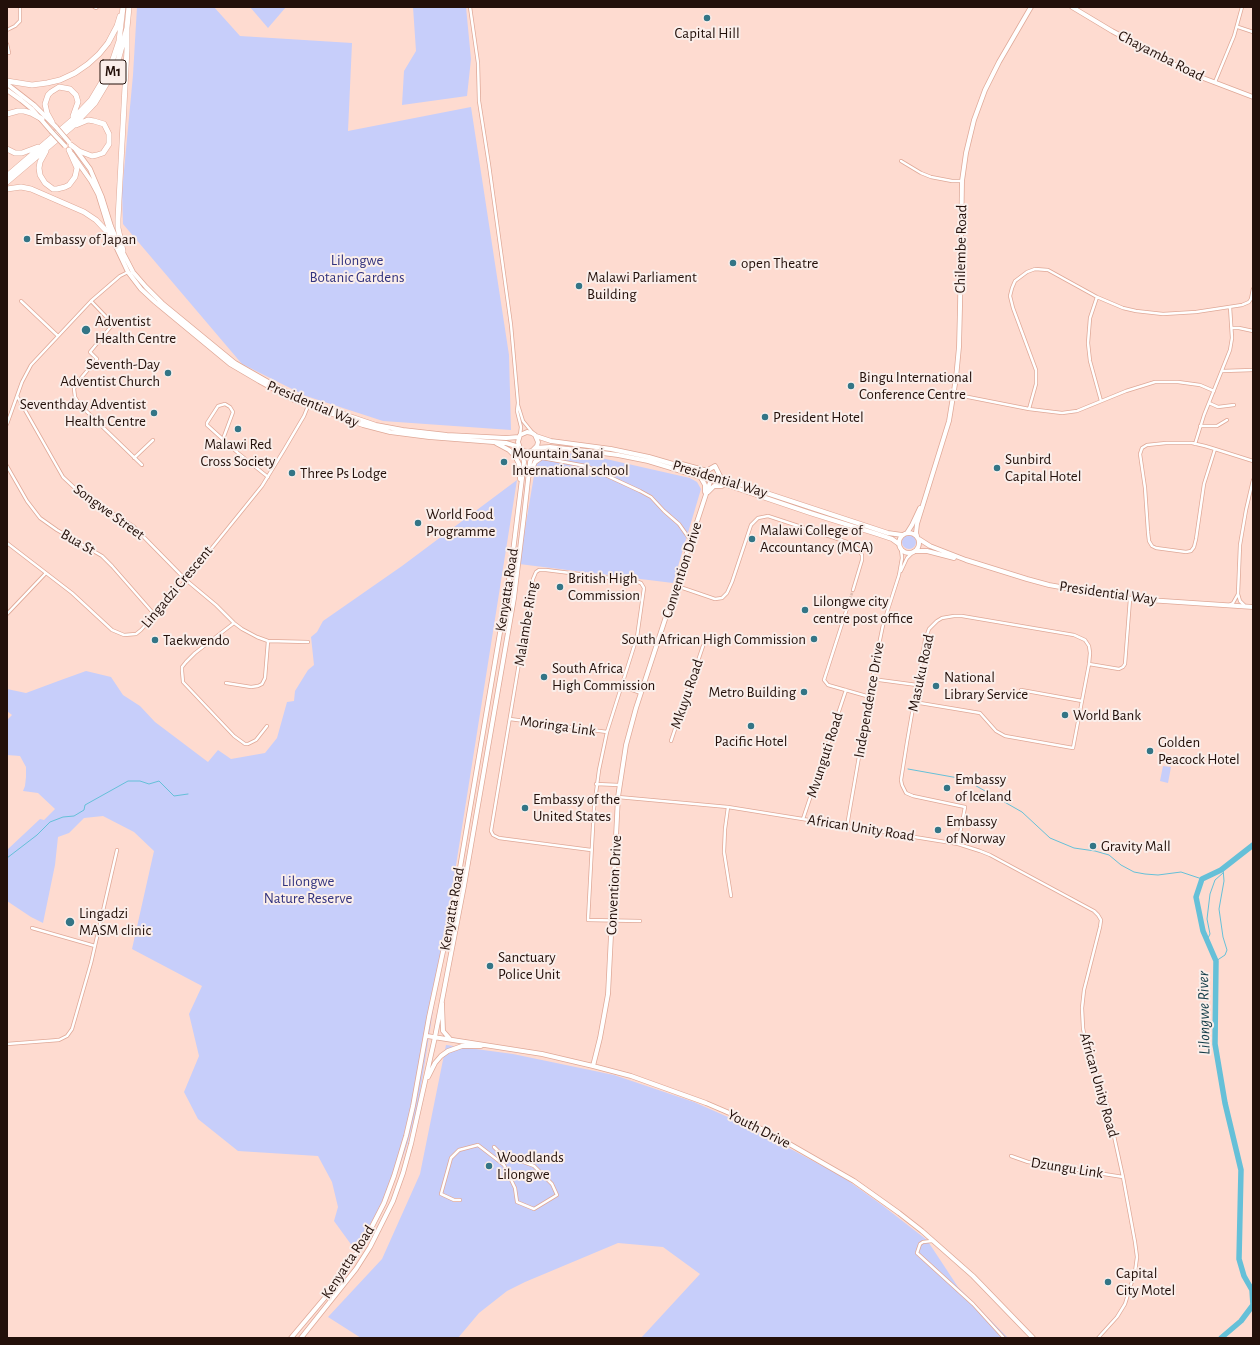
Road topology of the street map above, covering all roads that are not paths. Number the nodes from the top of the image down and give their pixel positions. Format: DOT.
graph roads {
  1 [pos="20,7"];
  2 [pos="94,7"];
  3 [pos="97,7"];
  4 [pos="470,7"];
  5 [pos="1031,7"];
  6 [pos="1072,7"];
  7 [pos="1242,7"];
  8 [pos="125,8"];
  9 [pos="1238,27"];
  10 [pos="127,28"];
  11 [pos="7,30"];
  12 [pos="1253,32"];
  13 [pos="7,44"];
  14 [pos="10,53"];
  15 [pos="7,83"];
  16 [pos="1214,83"];
  17 [pos="7,90"];
  18 [pos="1253,97"];
  19 [pos="7,114"];
  20 [pos="42,119"];
  21 [pos="52,122"];
  22 [pos="72,124"];
  23 [pos="47,145"];
  24 [pos="68,146"];
  25 [pos="7,149"];
  26 [pos="901,161"];
  27 [pos="13,174"];
  28 [pos="7,176"];
  29 [pos="962,181"];
  30 [pos="7,182"];
  31 [pos="7,188"];
  32 [pos="110,236"];
  33 [pos="123,251"];
  34 [pos="128,272"];
  35 [pos="1253,289"];
  36 [pos="1097,297"];
  37 [pos="21,301"];
  38 [pos="91,301"];
  39 [pos="1230,307"];
  40 [pos="1232,328"];
  41 [pos="1253,331"];
  42 [pos="58,336"];
  43 [pos="1253,370"];
  44 [pos="1222,371"];
  45 [pos="1214,391"];
  46 [pos="953,395"];
  47 [pos="17,396"];
  48 [pos="1101,401"];
  49 [pos="518,403"];
  50 [pos="1209,403"];
  51 [pos="1234,405"];
  52 [pos="308,406"];
  53 [pos="1029,409"];
  54 [pos="1228,420"];
  55 [pos="7,424"];
  56 [pos="1200,426"];
  57 [pos="535,435"];
  58 [pos="520,436"];
  59 [pos="223,439"];
  60 [pos="153,440"];
  61 [pos="495,442"];
  62 [pos="1194,444"];
  63 [pos="520,448"];
  64 [pos="559,448"];
  65 [pos="535,449"];
  66 [pos="1215,449"];
  67 [pos="134,458"];
  68 [pos="540,458"];
  69 [pos="662,461"];
  70 [pos="1253,461"];
  71 [pos="142,465"];
  72 [pos="7,466"];
  73 [pos="696,476"];
  74 [pos="268,477"];
  75 [pos="711,478"];
  76 [pos="721,478"];
  77 [pos="1253,480"];
  78 [pos="527,482"];
  79 [pos="521,488"];
  80 [pos="759,496"];
  81 [pos="704,499"];
  82 [pos="923,502"];
  83 [pos="694,533"];
  84 [pos="904,534"];
  85 [pos="918,537"];
  86 [pos="691,541"];
  87 [pos="7,543"];
  88 [pos="900,546"];
  89 [pos="914,551"];
  90 [pos="966,560"];
  91 [pos="46,573"];
  92 [pos="899,575"];
  93 [pos="186,580"];
  94 [pos="677,586"];
  95 [pos="853,590"];
  96 [pos="1238,594"];
  97 [pos="1130,599"];
  98 [pos="849,602"];
  99 [pos="1227,606"];
  100 [pos="1246,607"];
  101 [pos="1253,607"];
  102 [pos="7,614"];
  103 [pos="154,614"];
  104 [pos="234,622"];
  105 [pos="268,641"];
  106 [pos="308,642"];
  107 [pos="703,646"];
  108 [pos="1088,664"];
  109 [pos="872,678"];
  110 [pos="226,683"];
  111 [pos="917,685"];
  112 [pos="621,686"];
  113 [pos="846,690"];
  114 [pos="1021,690"];
  115 [pos="641,693"];
  116 [pos="870,697"];
  117 [pos="1082,701"];
  118 [pos="914,702"];
  119 [pos="510,719"];
  120 [pos="267,726"];
  121 [pos="607,732"];
  122 [pos="671,741"];
  123 [pos="596,784"];
  124 [pos="619,785"];
  125 [pos="618,797"];
  126 [pos="728,807"];
  127 [pos="803,819"];
  128 [pos="847,826"];
  129 [pos="958,844"];
  130 [pos="117,850"];
  131 [pos="591,850"];
  132 [pos="731,896"];
  133 [pos="612,921"];
  134 [pos="640,921"];
  135 [pos="32,928"];
  136 [pos="95,946"];
  137 [pos="441,999"];
  138 [pos="427,1036"];
  139 [pos="435,1037"];
  140 [pos="451,1040"];
  141 [pos="7,1044"];
  142 [pos="489,1045"];
  143 [pos="593,1066"];
  144 [pos="424,1091"];
  145 [pos="494,1147"];
  146 [pos="1011,1156"];
  147 [pos="1123,1177"];
  148 [pos="460,1200"];
  149 [pos="933,1241"];
  150 [pos="291,1338"];
  151 [pos="301,1338"];
  152 [pos="1004,1338"];
  153 [pos="1033,1338"];
  154 [pos="1098,1338"];
  1 -- 11 [label="street"];
  2 -- 3 [label="street"];
  4 -- 49 [label="street"];
  5 -- 29 [label="main road, Chilembe Road"];
  6 -- 16 [label="main road, Chayamba Road"];
  7 -- 9 [label="street"];
  8 -- 10 [label="highway, M1"];
  8 -- 15 [label="highway"];
  8 -- 22 [label="highway, M1"];
  9 -- 12 [label="street"];
  9 -- 16 [label="street"];
  10 -- 22 [label="highway, M1"];
  10 -- 33 [label="highway"];
  13 -- 14 [label="street"];
  15 -- 21 [label="main road, Presidential Way"];
  16 -- 18 [label="main road, Chayamba Road"];
  17 -- 20 [label="main road, Presidential Way"];
  19 -- 20 [label="highway"];
  20 -- 24 [label="main road, Presidential Way, bridge"];
  21 -- 22 [label="highway"];
  21 -- 24 [label="main road, Presidential Way, bridge"];
  22 -- 23 [label="highway, M1"];
  22 -- 24 [label="highway"];
  23 -- 24 [label="highway"];
  23 -- 25 [label="highway"];
  23 -- 27 [label="highway, M1"];
  24 -- 32 [label="main road, Presidential Way"];
  24 -- 33 [label="main road, Presidential Way"];
  26 -- 29 [label="street"];
  27 -- 28 [label="highway, M1"];
  27 -- 30 [label="highway, M1"];
  29 -- 46 [label="main road, Chilembe Road"];
  31 -- 32 [label="highway"];
  32 -- 34 [label="main road, Presidential Way"];
  33 -- 58 [label="main road, Presidential Way"];
  34 -- 38 [label="street"];
  34 -- 52 [label="main road, Presidential Way"];
  35 -- 39 [label="street"];
  36 -- 39 [label="street"];
  36 -- 48 [label="street"];
  36 -- 53 [label="street"];
  37 -- 42 [label="street"];
  38 -- 42 [label="street"];
  38 -- 67 [label="street"];
  39 -- 40 [label="street"];
  40 -- 41 [label="street"];
  40 -- 44 [label="street"];
  42 -- 47 [label="street"];
  43 -- 44 [label="street"];
  44 -- 45 [label="street"];
  45 -- 48 [label="street"];
  45 -- 50 [label="street"];
  46 -- 53 [label="street"];
  46 -- 82 [label="main road, Chilembe Road"];
  47 -- 55 [label="street"];
  47 -- 93 [label="street, Songwe Street"];
  48 -- 53 [label="street"];
  49 -- 57 [label="street"];
  49 -- 58 [label="street"];
  50 -- 51 [label="street"];
  50 -- 56 [label="street"];
  52 -- 61 [label="main road, Presidential Way"];
  52 -- 74 [label="street, Lingadzi Crescent"];
  54 -- 56 [label="street"];
  56 -- 62 [label="street"];
  57 -- 58 [label="main road, Presidential Way"];
  57 -- 65 [label="main road"];
  57 -- 69 [label="main road, Presidential Way"];
  58 -- 63 [label="main road"];
  59 -- 59 [label="street"];
  59 -- 74 [label="street"];
  60 -- 67 [label="street"];
  61 -- 63 [label="main road, Presidential Way"];
  61 -- 79 [label="main road"];
  62 -- 66 [label="street"];
  62 -- 66 [label="street"];
  63 -- 65 [label="main road, Presidential Way"];
  63 -- 79 [label="main road, Kenyatta Road"];
  64 -- 65 [label="main road, Presidential Way"];
  64 -- 68 [label="main road"];
  64 -- 73 [label="main road, Presidential Way"];
  65 -- 78 [label="main road, Kenyatta Road"];
  66 -- 70 [label="street"];
  67 -- 71 [label="street"];
  68 -- 78 [label="main road"];
  68 -- 86 [label="street"];
  69 -- 75 [label="main road, Presidential Way"];
  69 -- 76 [label="main road"];
  72 -- 103 [label="street, Bua St"];
  73 -- 75 [label="main road, Presidential Way"];
  73 -- 83 [label="main road"];
  74 -- 93 [label="street, Lingadzi Crescent"];
  75 -- 76 [label="main road, Presidential Way"];
  75 -- 80 [label="main road, Presidential Way"];
  75 -- 81 [label="main road, Convention Drive"];
  76 -- 84 [label="main road, Presidential Way"];
  77 -- 96 [label="street"];
  78 -- 137 [label="main road, Kenyatta Road"];
  79 -- 138 [label="main road, Kenyatta Road"];
  80 -- 81 [label="main road"];
  80 -- 88 [label="main road, Presidential Way"];
  81 -- 83 [label="main road, Convention Drive"];
  82 -- 84 [label="main road"];
  82 -- 85 [label="main road"];
  83 -- 86 [label="main road, Convention Drive"];
  84 -- 85 [label="main road"];
  84 -- 88 [label="main road"];
  85 -- 89 [label="main road"];
  85 -- 90 [label="main road, Presidential Way"];
  86 -- 94 [label="main road, Convention Drive"];
  87 -- 91 [label="street, Lingadzi Crescent"];
  88 -- 89 [label="main road"];
  88 -- 92 [label="street, Independence Drive"];
  89 -- 90 [label="main road, Presidential Way"];
  89 -- 92 [label="street, Independence Drive"];
  90 -- 97 [label="main road, Presidential Way"];
  91 -- 102 [label="street"];
  91 -- 103 [label="street, Lingadzi Crescent"];
  92 -- 109 [label="street, Independence Drive"];
  93 -- 103 [label="street, Lingadzi Crescent"];
  93 -- 104 [label="street, Songwe Street"];
  94 -- 95 [label="street"];
  94 -- 115 [label="main road, Convention Drive"];
  96 -- 99 [label="street"];
  96 -- 100 [label="street"];
  97 -- 99 [label="main road, Presidential Way"];
  97 -- 108 [label="street"];
  98 -- 113 [label="street"];
  99 -- 100 [label="main road, Presidential Way"];
  100 -- 101 [label="main road, Presidential Way"];
  104 -- 105 [label="street, Songwe Street"];
  104 -- 120 [label="street"];
  105 -- 106 [label="street"];
  105 -- 110 [label="street"];
  107 -- 122 [label="street, Mkuyu Road"];
  108 -- 111 [label="street, Masuku Road"];
  108 -- 117 [label="street, Masuku Road"];
  109 -- 111 [label="street"];
  109 -- 116 [label="street, Independence Drive"];
  111 -- 118 [label="street, Masuku Road"];
  112 -- 115 [label="street"];
  112 -- 119 [label="street, Malambe Ring"];
  112 -- 121 [label="street, Malambe Ring"];
  113 -- 116 [label="street"];
  113 -- 127 [label="street, Mvunguti Road"];
  114 -- 117 [label="street"];
  115 -- 124 [label="main road, Convention Drive"];
  116 -- 128 [label="street, Independence Drive"];
  117 -- 118 [label="street, Masuku Road"];
  118 -- 129 [label="street, Masuku Road"];
  119 -- 121 [label="street, Moringa Link"];
  119 -- 131 [label="street, Malambe Ring"];
  121 -- 123 [label="street, Malambe Ring"];
  123 -- 124 [label="street"];
  123 -- 131 [label="street, Malambe Ring"];
  124 -- 125 [label="main road, Convention Drive"];
  125 -- 126 [label="street, African Unity Road"];
  125 -- 133 [label="main road, Convention Drive"];
  126 -- 127 [label="street, African Unity Road"];
  126 -- 132 [label="street"];
  127 -- 128 [label="street, African Unity Road"];
  128 -- 129 [label="street, African Unity Road"];
  129 -- 147 [label="street, African Unity Road"];
  130 -- 136 [label="street"];
  131 -- 133 [label="street, Malambe Ring"];
  133 -- 134 [label="street"];
  133 -- 143 [label="main road, Convention Drive"];
  135 -- 136 [label="street"];
  136 -- 141 [label="street"];
  137 -- 139 [label="main road, Kenyatta Road"];
  137 -- 140 [label="main road"];
  138 -- 139 [label="main road, Youth Drive"];
  138 -- 150 [label="main road, Kenyatta Road"];
  139 -- 140 [label="main road, Youth Drive"];
  139 -- 144 [label="main road, Kenyatta Road"];
  140 -- 142 [label="main road, Youth Drive"];
  142 -- 143 [label="main road, Youth Drive"];
  142 -- 144 [label="main road"];
  143 -- 149 [label="main road, Youth Drive"];
  144 -- 151 [label="main road, Kenyatta Road"];
  145 -- 148 [label="street"];
  146 -- 147 [label="street, Dzungu Link"];
  147 -- 154 [label="street, African Unity Road"];
  149 -- 152 [label="street"];
  149 -- 153 [label="main road, Youth Drive"];
}
